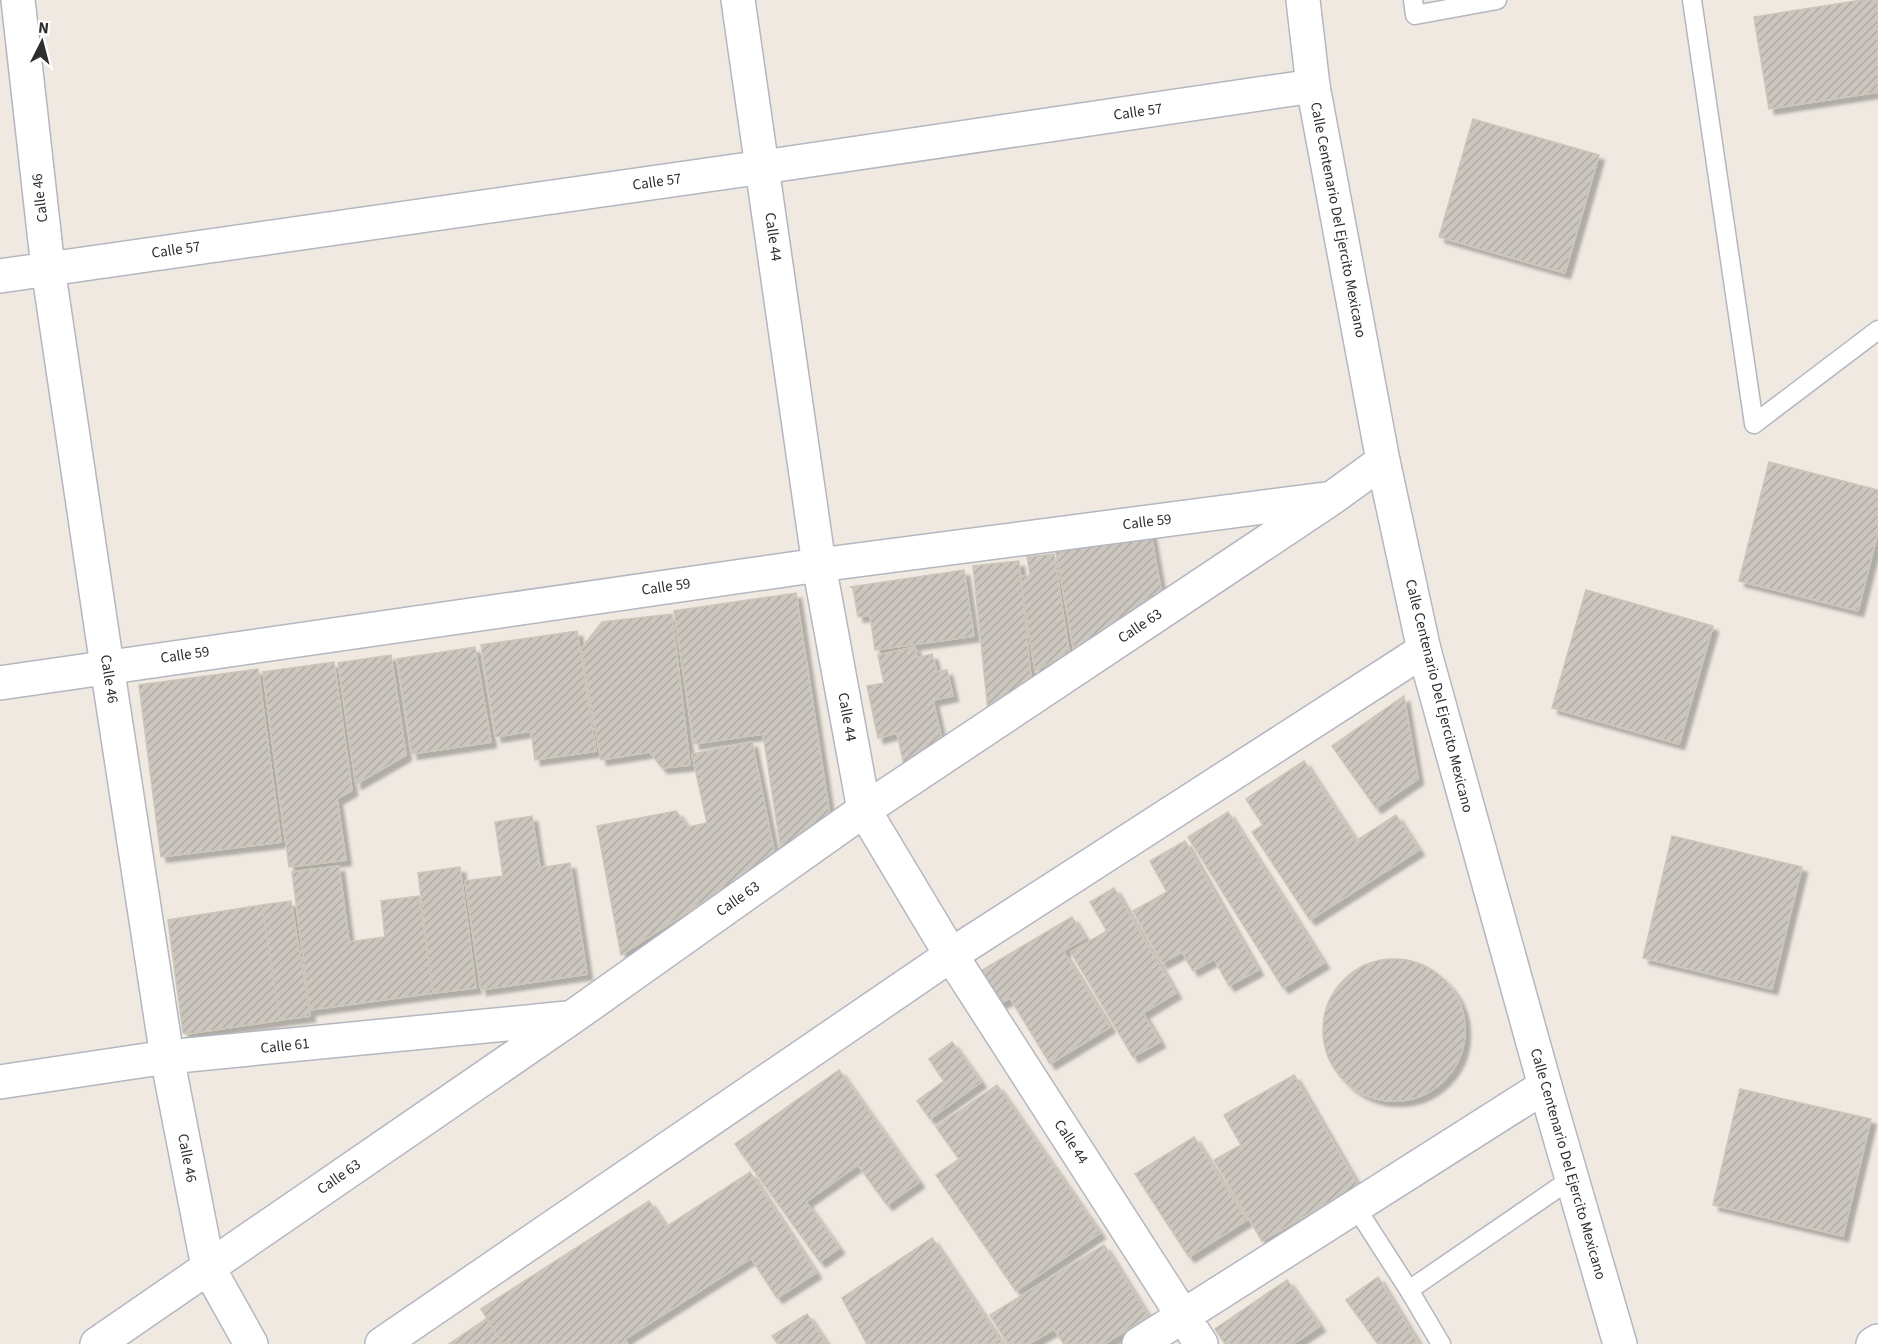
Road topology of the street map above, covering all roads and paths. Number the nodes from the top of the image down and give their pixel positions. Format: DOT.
graph roads {
  1 [pos="18,0"];
  2 [pos="738,0"];
  3 [pos="1303,0"];
  4 [pos="1413,0"];
  5 [pos="1497,0"];
  6 [pos="1692,0"];
  7 [pos="1313,86"];
  8 [pos="763,167"];
  9 [pos="48,268"];
  10 [pos="0,276"];
  11 [pos="1878,330"];
  12 [pos="1383,461"];
  13 [pos="1332,498"];
  14 [pos="819,565"];
  15 [pos="1424,650"];
  16 [pos="107,666"];
  17 [pos="0,683"];
  18 [pos="864,810"];
  19 [pos="951,955"];
  20 [pos="571,1018"];
  21 [pos="167,1057"];
  22 [pos="0,1082"];
  23 [pos="1545,1086"];
  24 [pos="1571,1179"];
  25 [pos="1355,1206"];
  26 [pos="208,1267"];
  27 [pos="1409,1290"];
  28 [pos="1183,1316"];
  29 [pos="1613,1341"];
  30 [pos="1878,1341"];
  31 [pos="97,1344"];
  32 [pos="251,1344"];
  33 [pos="382,1344"];
  34 [pos="1139,1344"];
  35 [pos="1201,1344"];
  36 [pos="1441,1344"];
  37 [pos="1873,1344"];
  1 -- 9 [label="street, Calle 46"];
  2 -- 8 [label="street, Calle 44"];
  3 -- 7 [label="street, Calle Centenario Del Ejercito Mexicano"];
  4 -- 5 [label="lane"];
  6 -- 11 [label="lane"];
  7 -- 8 [label="street, Calle 57"];
  7 -- 12 [label="street, Calle Centenario Del Ejercito Mexicano"];
  8 -- 9 [label="street, Calle 57"];
  8 -- 14 [label="street, Calle 44"];
  9 -- 10 [label="street, Calle 57"];
  9 -- 16 [label="street, Calle 46"];
  12 -- 13 [label="street, Calle 63"];
  12 -- 15 [label="street, Calle Centenario Del Ejercito Mexicano"];
  13 -- 14 [label="street, Calle 59"];
  13 -- 18 [label="street, Calle 63"];
  14 -- 16 [label="street, Calle 59"];
  14 -- 18 [label="street, Calle 44"];
  15 -- 19 [label="street"];
  15 -- 23 [label="street, Calle Centenario Del Ejercito Mexicano"];
  16 -- 17 [label="street, Calle 59"];
  16 -- 21 [label="street, Calle 46"];
  18 -- 19 [label="street, Calle 44"];
  18 -- 20 [label="street, Calle 63"];
  19 -- 28 [label="street, Calle 44"];
  19 -- 33 [label="street"];
  20 -- 21 [label="street, Calle 61"];
  20 -- 26 [label="street, Calle 63"];
  21 -- 22 [label="street, Calle 61"];
  21 -- 26 [label="street, Calle 46"];
  23 -- 24 [label="street, Calle Centenario Del Ejercito Mexicano"];
  23 -- 25 [label="street"];
  24 -- 27 [label="lane"];
  24 -- 29 [label="street, Calle Centenario Del Ejercito Mexicano"];
  25 -- 27 [label="lane"];
  25 -- 28 [label="street"];
  26 -- 31 [label="street, Calle 63"];
  26 -- 32 [label="street, Calle 46"];
  27 -- 36 [label="lane"];
  28 -- 34 [label="street"];
  28 -- 35 [label="street, Calle 44"];
  30 -- 37 [label="street"];
}
